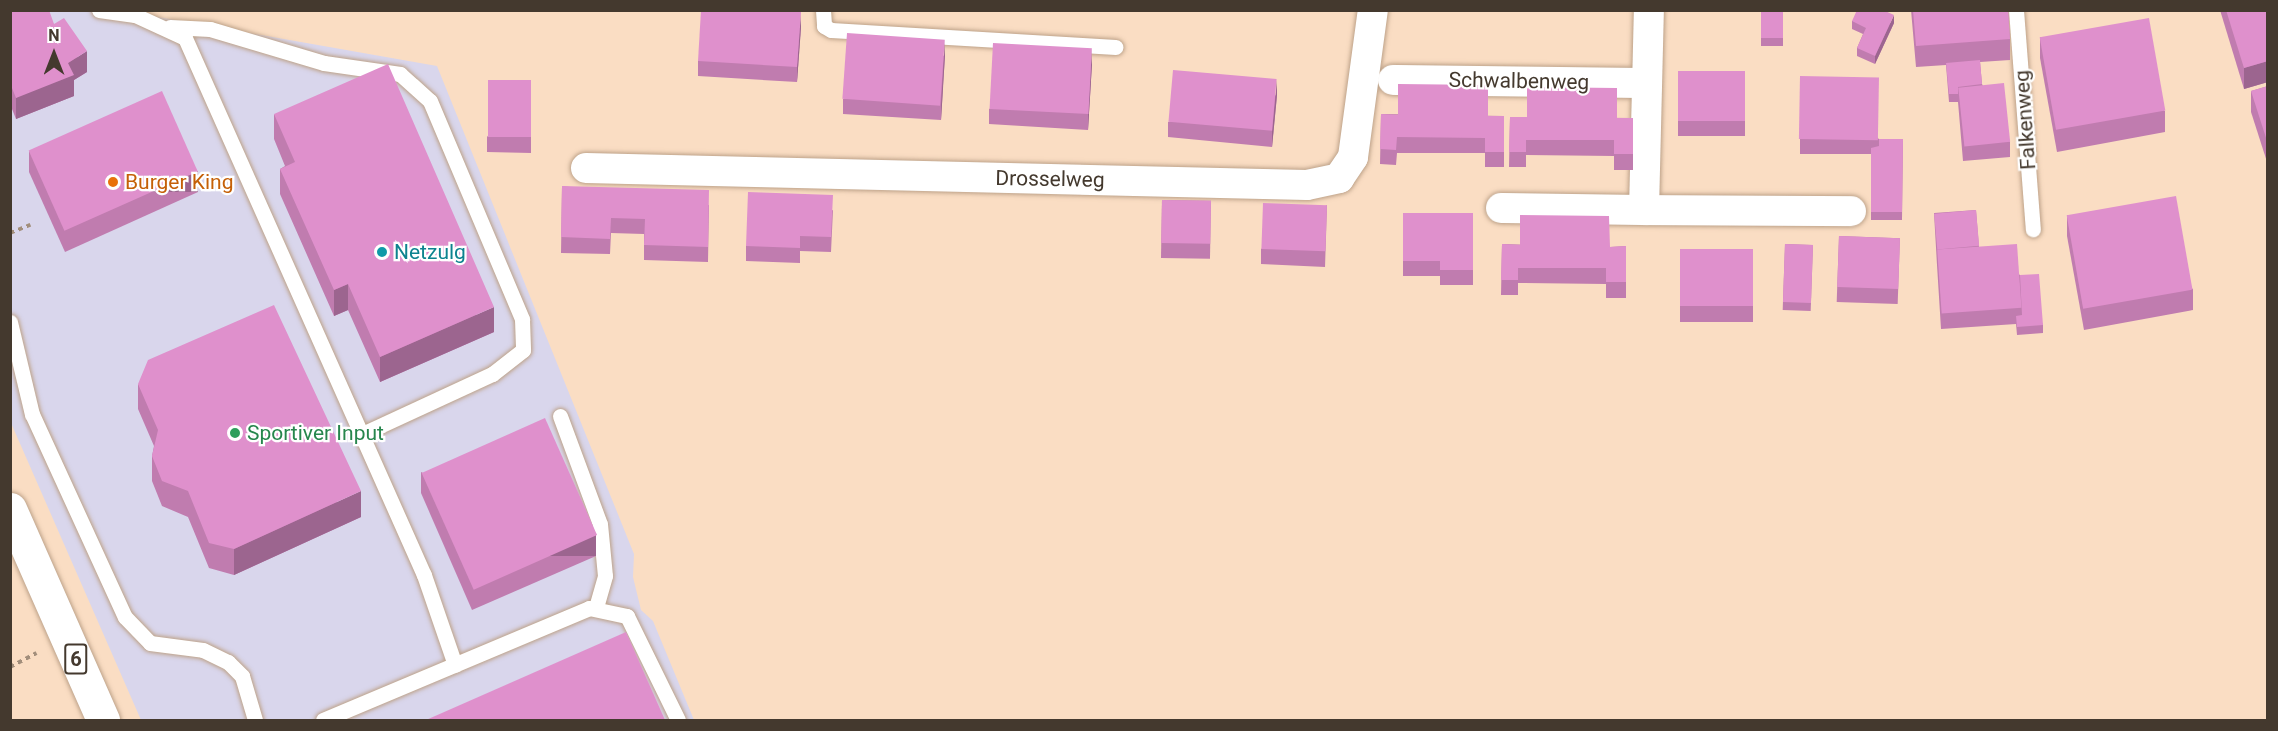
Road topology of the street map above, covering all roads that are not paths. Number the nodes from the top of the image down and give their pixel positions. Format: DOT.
graph roads {
  1 [pos="99,10"];
  2 [pos="823,10"];
  3 [pos="1373,10"];
  4 [pos="1649,10"];
  5 [pos="2016,10"];
  6 [pos="167,26"];
  7 [pos="1115,47"];
  8 [pos="1393,80"];
  9 [pos="1646,83"];
  10 [pos="586,168"];
  11 [pos="1501,208"];
  12 [pos="1644,210"];
  13 [pos="1851,211"];
  14 [pos="2033,229"];
  15 [pos="10,322"];
  16 [pos="560,416"];
  17 [pos="360,435"];
  18 [pos="10,509"];
  19 [pos="597,608"];
  20 [pos="455,665"];
  21 [pos="103,720"];
  22 [pos="255,720"];
  23 [pos="324,720"];
  24 [pos="678,720"];
  1 -- 6 [label="lane"];
  2 -- 7 [label="lane"];
  3 -- 10 [label="street, Drosselweg"];
  4 -- 9 [label="street"];
  5 -- 14 [label="lane, Falkenweg"];
  6 -- 17 [label="lane"];
  6 -- 17 [label="lane"];
  8 -- 9 [label="street, Schwalbenweg"];
  9 -- 12 [label="street"];
  11 -- 12 [label="street"];
  12 -- 13 [label="street"];
  15 -- 22 [label="lane"];
  16 -- 19 [label="lane"];
  17 -- 20 [label="lane"];
  18 -- 21 [label="main road, 6"];
  19 -- 20 [label="lane"];
  19 -- 24 [label="lane"];
  20 -- 23 [label="lane"];
}
